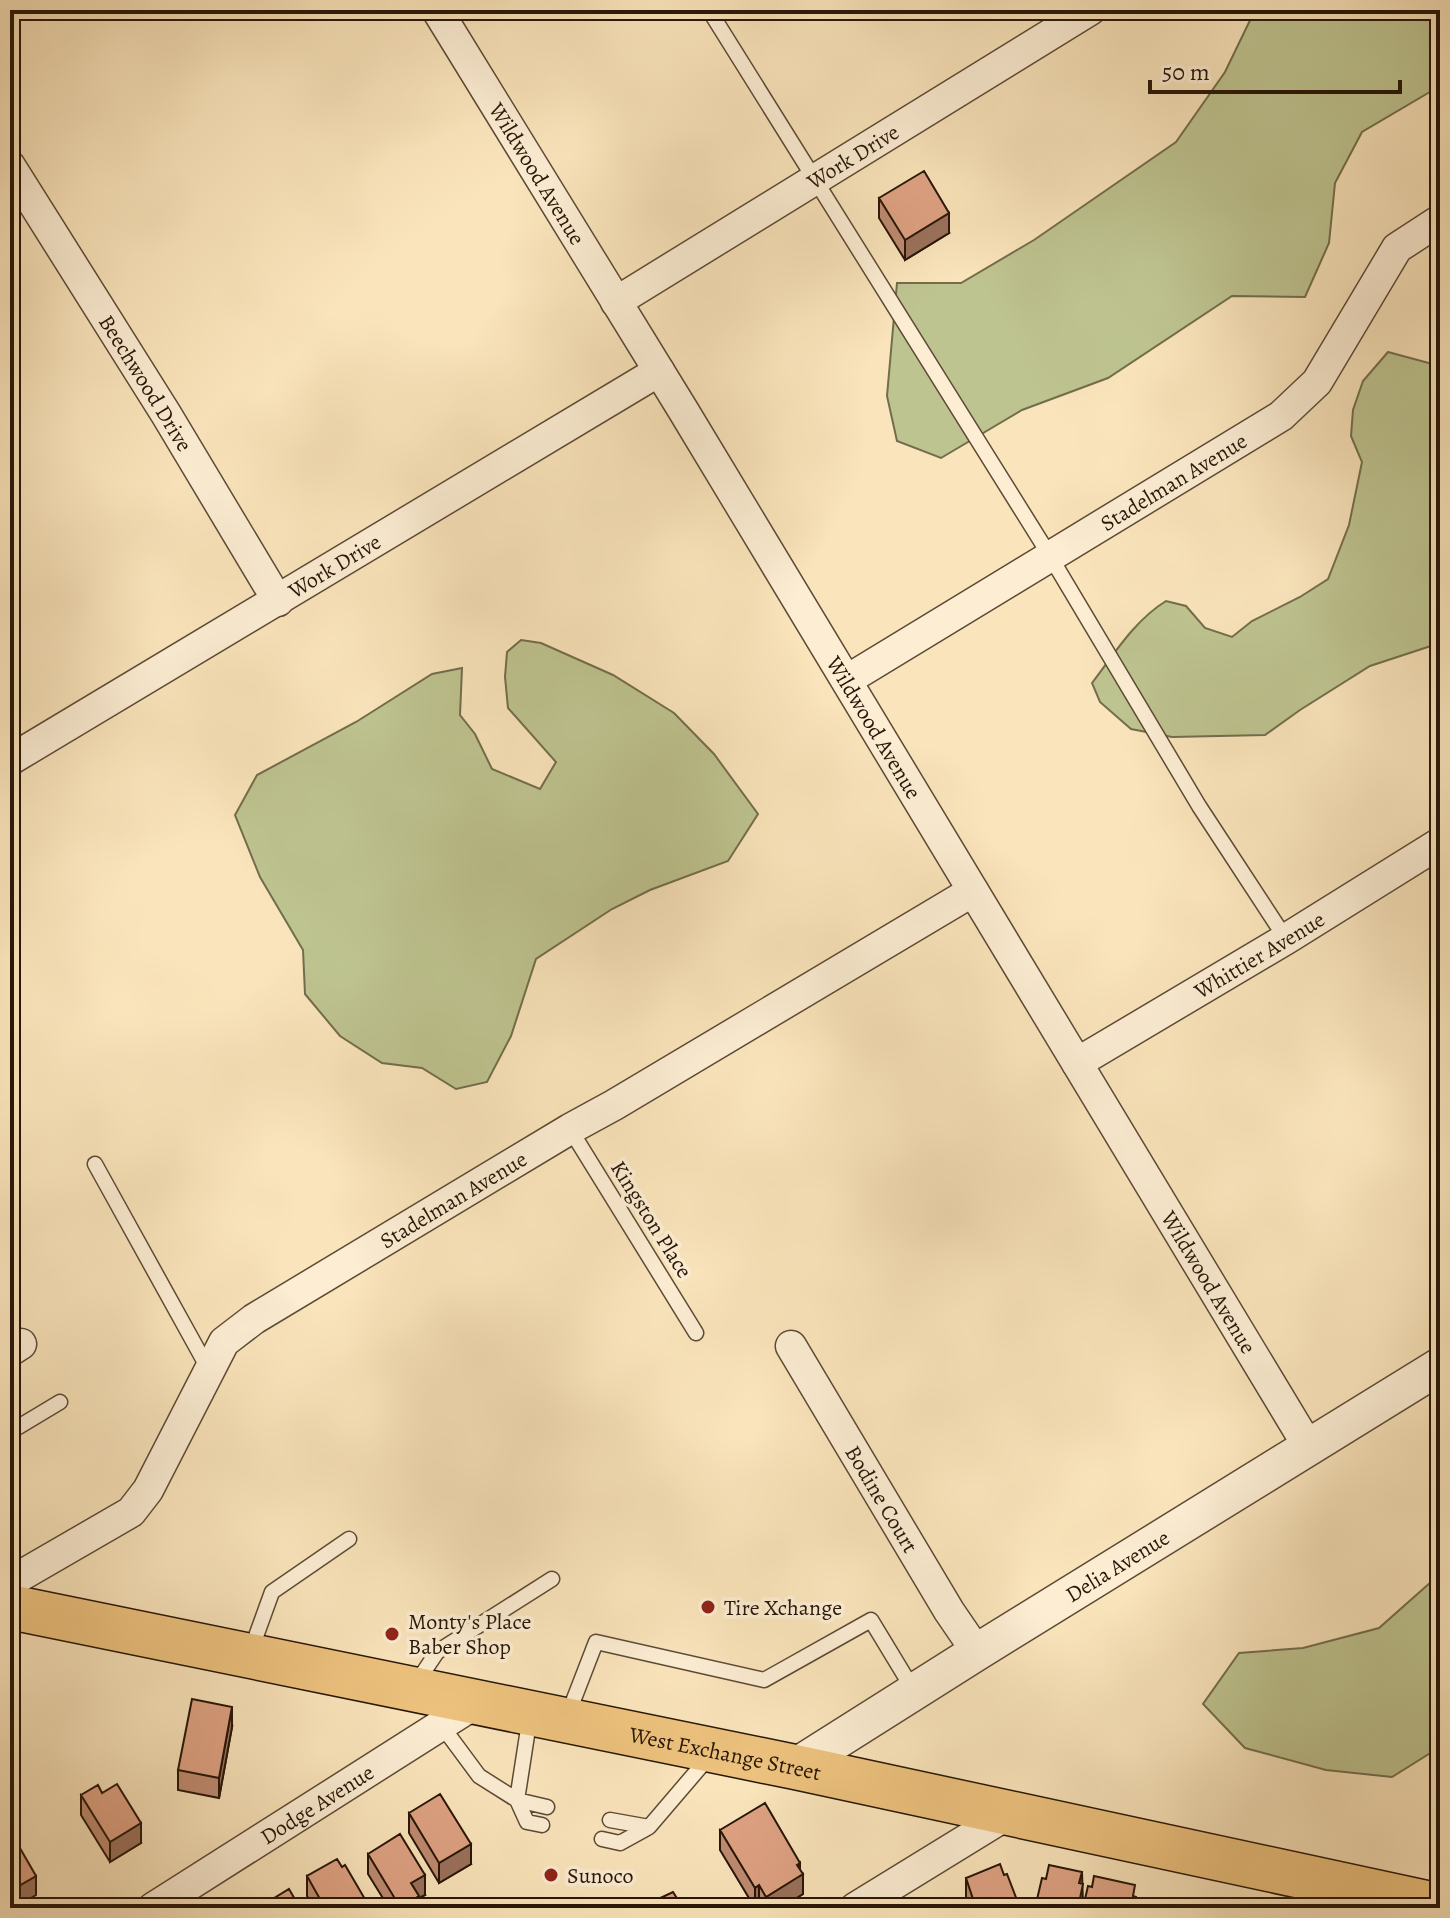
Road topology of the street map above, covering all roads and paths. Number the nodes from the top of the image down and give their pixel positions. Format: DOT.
graph roads {
  1 [pos="437,10"];
  2 [pos="709,10"];
  3 [pos="1090,10"];
  4 [pos="10,166"];
  5 [pos="813,180"];
  6 [pos="1440,220"];
  7 [pos="616,302"];
  8 [pos="659,371"];
  9 [pos="1050,556"];
  10 [pos="278,601"];
  11 [pos="847,680"];
  12 [pos="10,760"];
  13 [pos="1440,843"];
  14 [pos="973,891"];
  15 [pos="1286,939"];
  16 [pos="1077,1063"];
  17 [pos="570,1129"];
  18 [pos="95,1164"];
  19 [pos="696,1333"];
  20 [pos="791,1346"];
  21 [pos="1440,1366"];
  22 [pos="210,1370"];
  23 [pos="60,1402"];
  24 [pos="10,1432"];
  25 [pos="1308,1446"];
  26 [pos="349,1539"];
  27 [pos="552,1579"];
  28 [pos="10,1582"];
  29 [pos="10,1607"];
  30 [pos="977,1652"];
  31 [pos="250,1655"];
  32 [pos="413,1688"];
  33 [pos="914,1692"];
  34 [pos="479,1701"];
  35 [pos="548,1716"];
  36 [pos="442,1726"];
  37 [pos="714,1750"];
  38 [pos="795,1767"];
  39 [pos="517,1800"];
  40 [pos="547,1807"];
  41 [pos="1008,1814"];
  42 [pos="610,1820"];
  43 [pos="542,1825"];
  44 [pos="649,1827"];
  45 [pos="602,1839"];
  46 [pos="1440,1906"];
  47 [pos="153,1908"];
  48 [pos="855,1908"];
  1 -- 7 [label="street, Wildwood Avenue"];
  2 -- 5 [label="lane"];
  3 -- 5 [label="street, Work Drive"];
  4 -- 10 [label="street, Beechwood Drive"];
  5 -- 7 [label="street, Work Drive"];
  5 -- 9 [label="lane"];
  6 -- 9 [label="street, Stadelman Avenue"];
  7 -- 8 [label="street, Wildwood Avenue"];
  8 -- 10 [label="street, Work Drive"];
  8 -- 11 [label="street, Wildwood Avenue"];
  9 -- 11 [label="street, Stadelman Avenue"];
  9 -- 15 [label="lane"];
  10 -- 12 [label="street, Work Drive"];
  11 -- 14 [label="street, Wildwood Avenue"];
  13 -- 15 [label="street, Whittier Avenue"];
  14 -- 16 [label="street, Wildwood Avenue"];
  14 -- 17 [label="street, Stadelman Avenue"];
  15 -- 16 [label="street, Whittier Avenue"];
  16 -- 25 [label="street, Wildwood Avenue"];
  17 -- 19 [label="lane, Kingston Place"];
  17 -- 22 [label="street, Stadelman Avenue"];
  18 -- 22 [label="lane"];
  20 -- 30 [label="street, Bodine Court"];
  21 -- 25 [label="street, Delia Avenue"];
  22 -- 28 [label="street, Stadelman Avenue"];
  23 -- 24 [label="lane"];
  25 -- 30 [label="street, Delia Avenue"];
  26 -- 31 [label="lane"];
  27 -- 32 [label="lane"];
  29 -- 31 [label="main road, West Exchange Street"];
  30 -- 33 [label="street, Delia Avenue"];
  31 -- 32 [label="main road, West Exchange Street"];
  32 -- 34 [label="main road, West Exchange Street"];
  33 -- 35 [label="lane"];
  33 -- 38 [label="street, Delia Avenue"];
  34 -- 35 [label="main road, West Exchange Street"];
  34 -- 36 [label="street, Dodge Avenue"];
  35 -- 37 [label="main road, West Exchange Street"];
  35 -- 39 [label="lane"];
  36 -- 39 [label="lane"];
  36 -- 47 [label="street, Dodge Avenue"];
  37 -- 38 [label="main road, West Exchange Street"];
  37 -- 44 [label="lane"];
  38 -- 41 [label="main road, West Exchange Street"];
  39 -- 40 [label="lane"];
  39 -- 43 [label="lane"];
  41 -- 46 [label="main road, West Exchange Street"];
  41 -- 48 [label="street"];
  42 -- 44 [label="lane"];
  44 -- 45 [label="lane"];
}
